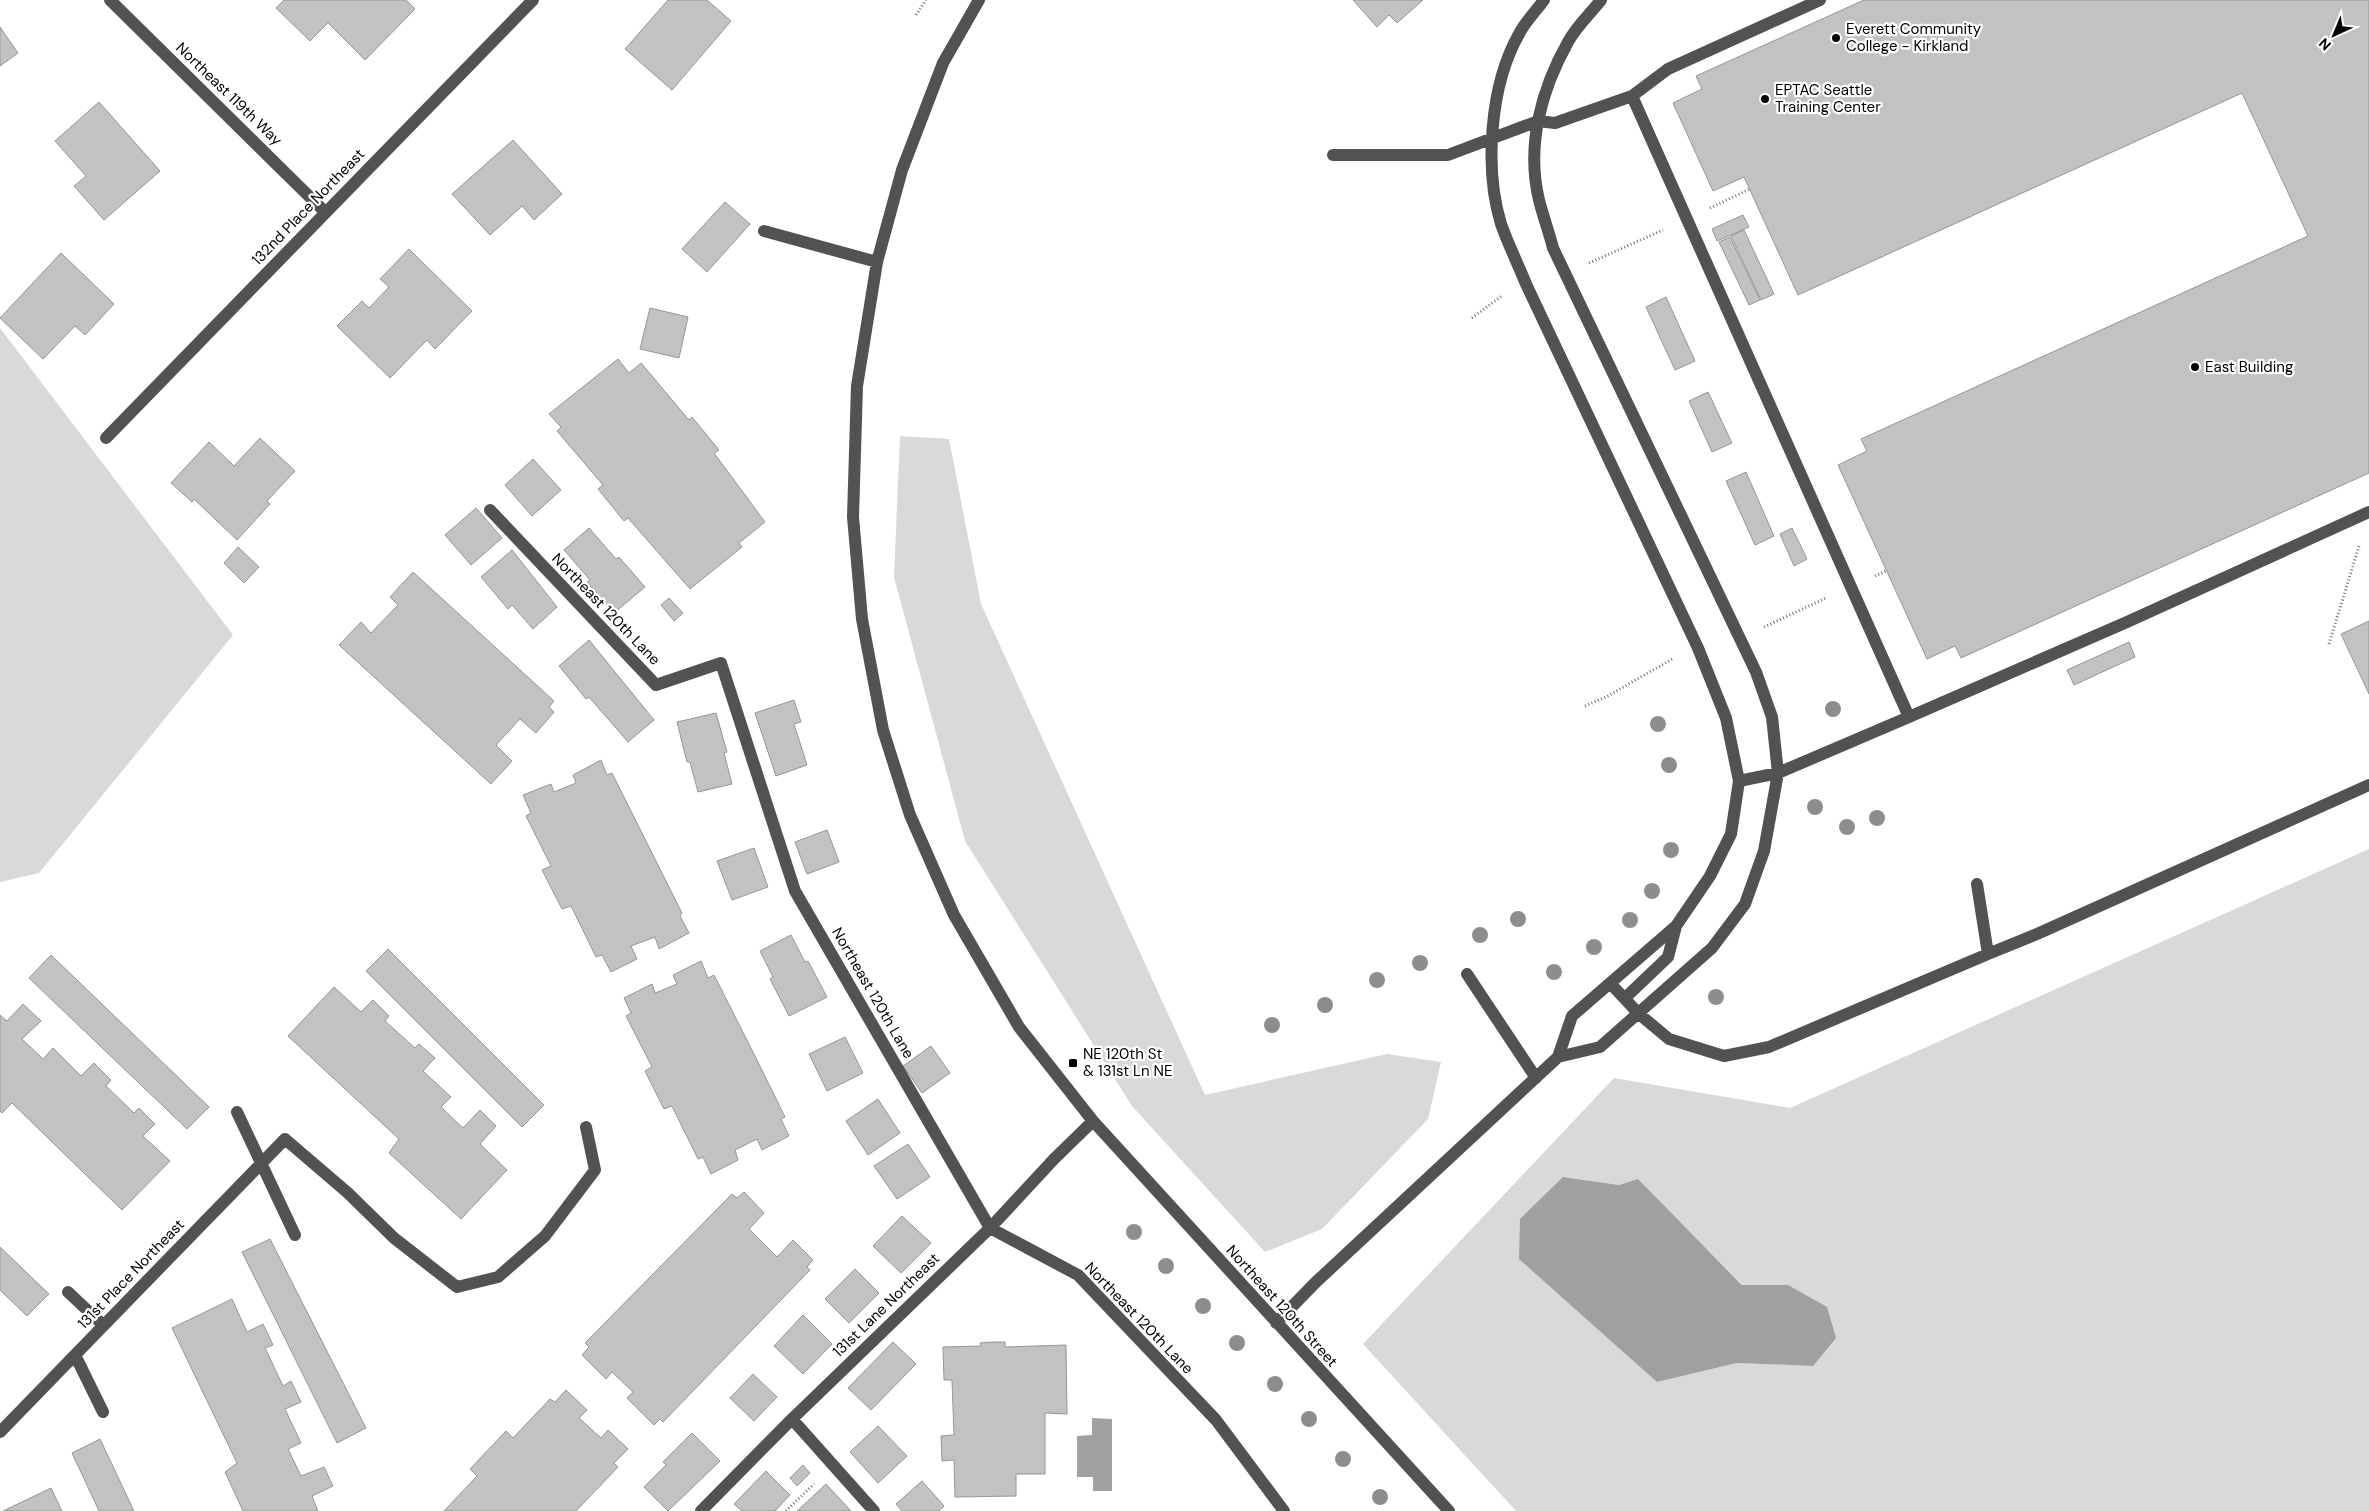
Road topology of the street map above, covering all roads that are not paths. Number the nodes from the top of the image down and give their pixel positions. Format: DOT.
graph roads {
  1 [pos="110,0"];
  2 [pos="532,0"];
  3 [pos="979,0"];
  4 [pos="1544,0"];
  5 [pos="1601,0"];
  6 [pos="1820,0"];
  7 [pos="1632,96"];
  8 [pos="1538,121"];
  9 [pos="1491,138"];
  10 [pos="1332,155"];
  11 [pos="326,212"];
  12 [pos="764,231"];
  13 [pos="877,262"];
  14 [pos="106,438"];
  15 [pos="490,510"];
  16 [pos="2369,512"];
  17 [pos="1909,717"];
  18 [pos="1778,773"];
  19 [pos="1739,781"];
  20 [pos="2369,785"];
  21 [pos="1977,884"];
  22 [pos="1676,926"];
  23 [pos="1988,954"];
  24 [pos="1466,974"];
  25 [pos="1610,983"];
  26 [pos="1625,998"];
  27 [pos="1639,1014"];
  28 [pos="1558,1057"];
  29 [pos="1536,1078"];
  30 [pos="236,1112"];
  31 [pos="1093,1122"];
  32 [pos="586,1127"];
  33 [pos="261,1164"];
  34 [pos="990,1228"];
  35 [pos="295,1235"];
  36 [pos="68,1292"];
  37 [pos="1276,1323"];
  38 [pos="103,1325"];
  39 [pos="75,1355"];
  40 [pos="103,1412"];
  41 [pos="792,1419"];
  42 [pos="0,1432"];
  43 [pos="701,1511"];
  44 [pos="874,1511"];
  45 [pos="1284,1511"];
  46 [pos="1449,1511"];
  1 -- 11 [label="street, Northeast 119th Way"];
  2 -- 11 [label="street, 132nd Place Northeast"];
  3 -- 13 [label="street, Northeast 120th Street"];
  4 -- 9 [label="street"];
  5 -- 8 [label="street"];
  6 -- 7 [label="street"];
  7 -- 8 [label="street"];
  7 -- 17 [label="street"];
  8 -- 9 [label="street"];
  8 -- 18 [label="street"];
  9 -- 10 [label="street"];
  9 -- 19 [label="street"];
  11 -- 14 [label="street, 132nd Place Northeast"];
  12 -- 13 [label="street"];
  13 -- 31 [label="street, Northeast 120th Street"];
  15 -- 34 [label="street, Northeast 120th Lane"];
  16 -- 17 [label="street"];
  17 -- 18 [label="street"];
  18 -- 19 [label="street"];
  18 -- 27 [label="street"];
  19 -- 22 [label="street"];
  20 -- 23 [label="street"];
  21 -- 23 [label="street"];
  22 -- 25 [label="street"];
  22 -- 26 [label="street"];
  23 -- 27 [label="street"];
  24 -- 29 [label="street"];
  25 -- 26 [label="street"];
  25 -- 28 [label="street"];
  26 -- 27 [label="street"];
  27 -- 28 [label="street"];
  28 -- 29 [label="street"];
  29 -- 37 [label="street"];
  30 -- 33 [label="street"];
  31 -- 34 [label="street, 131st Lane Northeast"];
  31 -- 37 [label="street, Northeast 120th Street"];
  32 -- 33 [label="street, 131st Place Northeast"];
  33 -- 35 [label="street"];
  33 -- 38 [label="street, 131st Place Northeast"];
  34 -- 41 [label="street, 131st Lane Northeast"];
  34 -- 45 [label="street, Northeast 120th Lane"];
  36 -- 38 [label="street"];
  37 -- 46 [label="street, Northeast 120th Street"];
  38 -- 39 [label="street, 131st Place Northeast"];
  39 -- 40 [label="street"];
  39 -- 42 [label="street, 131st Place Northeast"];
  41 -- 43 [label="street, 131st Lane Northeast"];
  41 -- 44 [label="street"];
}
